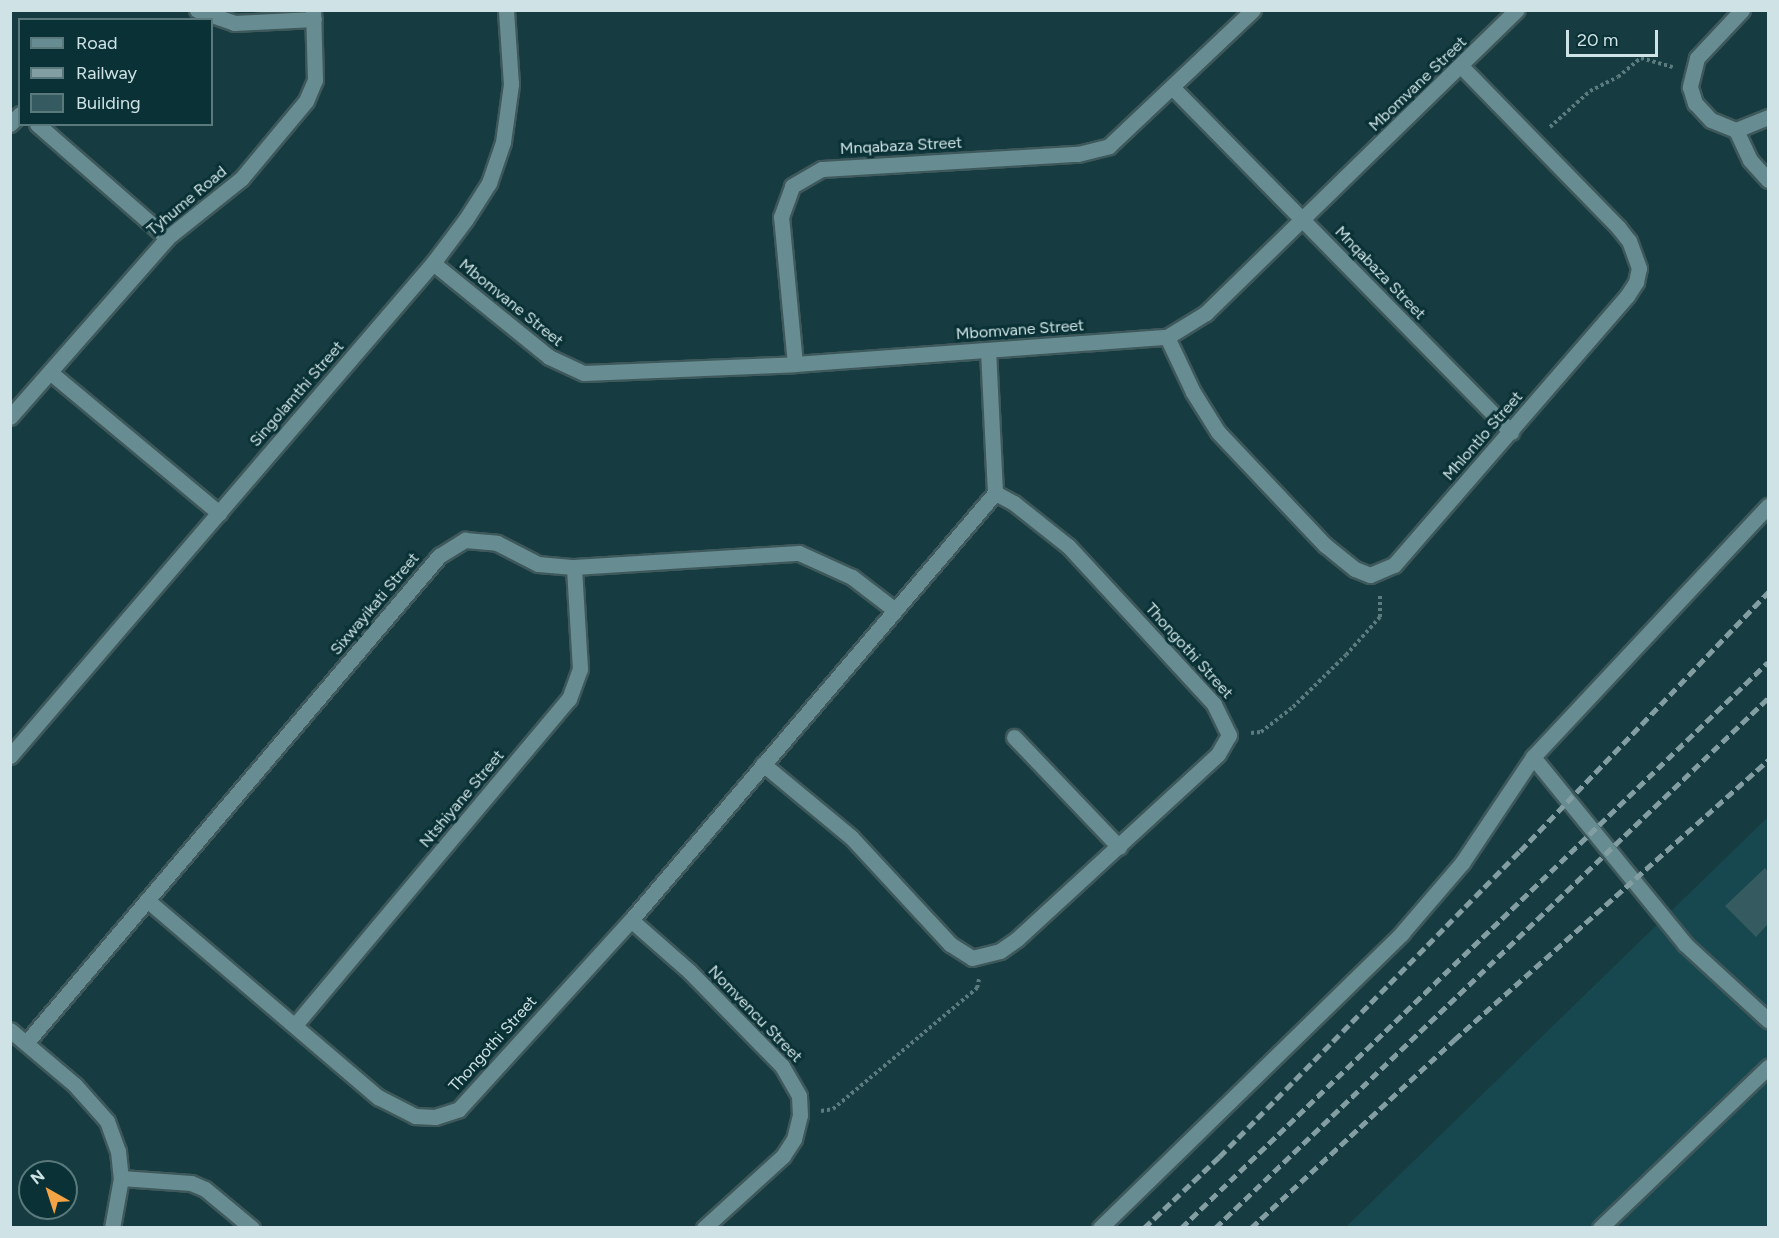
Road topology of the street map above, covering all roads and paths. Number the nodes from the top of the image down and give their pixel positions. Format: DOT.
graph roads {
  1 [pos="197,10"];
  2 [pos="506,10"];
  3 [pos="1253,10"];
  4 [pos="1517,10"];
  5 [pos="1742,10"];
  6 [pos="314,15"];
  7 [pos="1462,67"];
  8 [pos="1692,72"];
  9 [pos="1174,89"];
  10 [pos="1768,117"];
  11 [pos="39,126"];
  12 [pos="1736,130"];
  13 [pos="1534,142"];
  14 [pos="1768,180"];
  15 [pos="1303,221"];
  16 [pos="167,238"];
  17 [pos="432,263"];
  18 [pos="1167,337"];
  19 [pos="988,350"];
  20 [pos="795,364"];
  21 [pos="51,373"];
  22 [pos="10,417"];
  23 [pos="1511,432"];
  24 [pos="995,493"];
  25 [pos="1768,506"];
  26 [pos="219,513"];
  27 [pos="574,567"];
  28 [pos="1370,574"];
  29 [pos="895,610"];
  30 [pos="1229,735"];
  31 [pos="1014,737"];
  32 [pos="10,756"];
  33 [pos="1533,757"];
  34 [pos="763,764"];
  35 [pos="1119,847"];
  36 [pos="147,900"];
  37 [pos="631,920"];
  38 [pos="986,957"];
  39 [pos="1768,1020"];
  40 [pos="295,1025"];
  41 [pos="10,1030"];
  42 [pos="26,1043"];
  43 [pos="1768,1067"];
  44 [pos="800,1116"];
  45 [pos="121,1178"];
  46 [pos="112,1227"];
  47 [pos="252,1227"];
  48 [pos="704,1227"];
  49 [pos="1100,1227"];
  50 [pos="1600,1227"];
  1 -- 6 [label="street"];
  2 -- 17 [label="street, Singolamthi Street"];
  3 -- 9 [label="street, Mnqabaza Street"];
  4 -- 7 [label="street, Mbomvane Street"];
  5 -- 8 [label="street"];
  6 -- 16 [label="street, Tyhume Road"];
  7 -- 13 [label="street, Mhlontlo Street"];
  7 -- 15 [label="street, Mbomvane Street"];
  8 -- 12 [label="street"];
  8 -- 13 [label="path"];
  9 -- 15 [label="street, Mnqabaza Street"];
  9 -- 20 [label="street, Mnqabaza Street"];
  10 -- 12 [label="street"];
  11 -- 16 [label="street"];
  12 -- 14 [label="street"];
  13 -- 23 [label="street, Mhlontlo Street"];
  15 -- 18 [label="street, Mbomvane Street"];
  15 -- 23 [label="street, Mnqabaza Street"];
  16 -- 21 [label="street, Tyhume Road"];
  17 -- 20 [label="street, Mbomvane Street"];
  17 -- 26 [label="street, Singolamthi Street"];
  18 -- 19 [label="street, Mbomvane Street"];
  18 -- 28 [label="street"];
  19 -- 20 [label="street, Mbomvane Street"];
  19 -- 24 [label="street"];
  21 -- 22 [label="street, Tyhume Road"];
  21 -- 26 [label="street"];
  23 -- 28 [label="street, Mhlontlo Street"];
  24 -- 29 [label="street, Thongothi Street"];
  24 -- 30 [label="street, Thongothi Street"];
  25 -- 33 [label="street"];
  26 -- 32 [label="street, Singolamthi Street"];
  27 -- 29 [label="street, Sixwayikati Street"];
  27 -- 36 [label="street, Sixwayikati Street"];
  27 -- 40 [label="street, Ntshiyane Street"];
  28 -- 30 [label="path"];
  29 -- 34 [label="street, Thongothi Street"];
  30 -- 35 [label="street"];
  31 -- 35 [label="street"];
  33 -- 39 [label="street"];
  33 -- 49 [label="street"];
  34 -- 37 [label="street, Thongothi Street"];
  34 -- 38 [label="street"];
  35 -- 38 [label="street"];
  36 -- 40 [label="street, Thongothi Street"];
  36 -- 42 [label="street, Sixwayikati Street"];
  37 -- 40 [label="street, Thongothi Street"];
  37 -- 44 [label="street, Nomvencu Street"];
  38 -- 44 [label="path"];
  41 -- 42 [label="street"];
  42 -- 45 [label="street"];
  43 -- 50 [label="street"];
  44 -- 48 [label="street, Nomvencu Street"];
  45 -- 46 [label="street"];
  45 -- 47 [label="street"];
}
